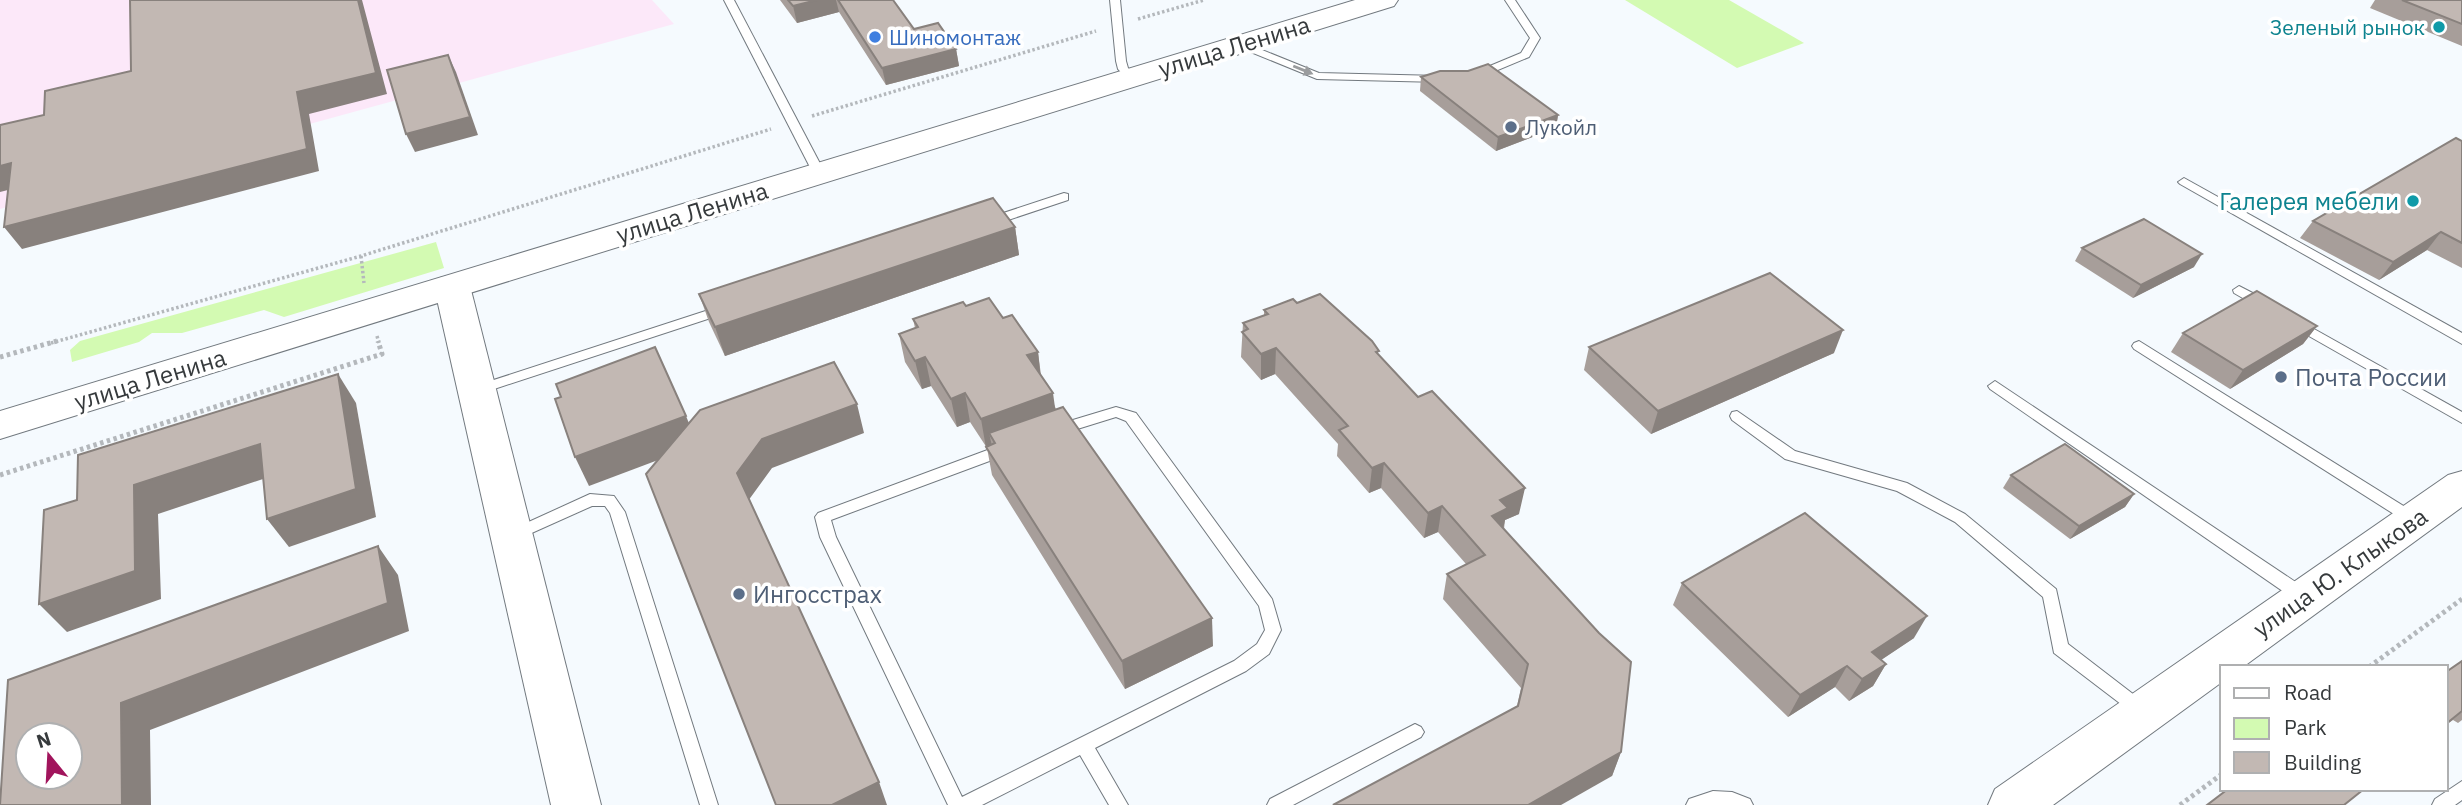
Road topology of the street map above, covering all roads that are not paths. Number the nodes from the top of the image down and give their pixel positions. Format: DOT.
graph roads {
  1 [pos="729,0"];
  2 [pos="1115,0"];
  3 [pos="1384,0"];
  4 [pos="1510,0"];
  5 [pos="1240,44"];
  6 [pos="1132,78"];
  7 [pos="1453,79"];
  8 [pos="1465,79"];
  9 [pos="819,173"];
  10 [pos="2184,182"];
  11 [pos="1064,197"];
  12 [pos="973,227"];
  13 [pos="452,286"];
  14 [pos="2239,290"];
  15 [pos="738,304"];
  16 [pos="2462,339"];
  17 [pos="2139,346"];
  18 [pos="1995,386"];
  19 [pos="477,390"];
  20 [pos="1737,416"];
  21 [pos="2462,418"];
  22 [pos="0,425"];
  23 [pos="1044,435"];
  24 [pos="1018,445"];
  25 [pos="2462,486"];
  26 [pos="2414,520"];
  27 [pos="512,536"];
  28 [pos="2304,597"];
  29 [pos="2144,712"];
  30 [pos="1415,732"];
  31 [pos="1084,744"];
  32 [pos="2462,789"];
  33 [pos="576,805"];
  34 [pos="709,805"];
  35 [pos="957,805"];
  36 [pos="964,805"];
  37 [pos="1119,805"];
  38 [pos="1276,805"];
  39 [pos="1695,805"];
  40 [pos="1744,805"];
  41 [pos="2013,805"];
  42 [pos="2441,805"];
  1 -- 9 [label="lane"];
  2 -- 6 [label="lane"];
  3 -- 5 [label="main road, улица Ленина"];
  4 -- 8 [label="lane"];
  5 -- 6 [label="main road, улица Ленина"];
  5 -- 7 [label="lane, one-way"];
  6 -- 9 [label="main road, улица Ленина"];
  9 -- 13 [label="main road, улица Ленина"];
  10 -- 16 [label="lane"];
  11 -- 12 [label="lane"];
  13 -- 19 [label="main road"];
  13 -- 22 [label="main road, улица Ленина"];
  14 -- 21 [label="lane"];
  15 -- 19 [label="lane"];
  17 -- 26 [label="lane"];
  18 -- 28 [label="lane"];
  19 -- 27 [label="main road"];
  20 -- 29 [label="lane"];
  23 -- 31 [label="lane"];
  24 -- 35 [label="lane"];
  25 -- 26 [label="main road, улица Ю. Клыкова"];
  26 -- 28 [label="main road, улица Ю. Клыкова"];
  27 -- 33 [label="main road"];
  27 -- 34 [label="lane"];
  28 -- 29 [label="main road, улица Ю. Клыкова"];
  29 -- 41 [label="main road, улица Ю. Клыкова"];
  30 -- 38 [label="lane"];
  31 -- 36 [label="lane"];
  31 -- 37 [label="lane"];
  32 -- 42 [label="lane"];
  39 -- 40 [label="lane"];
}
